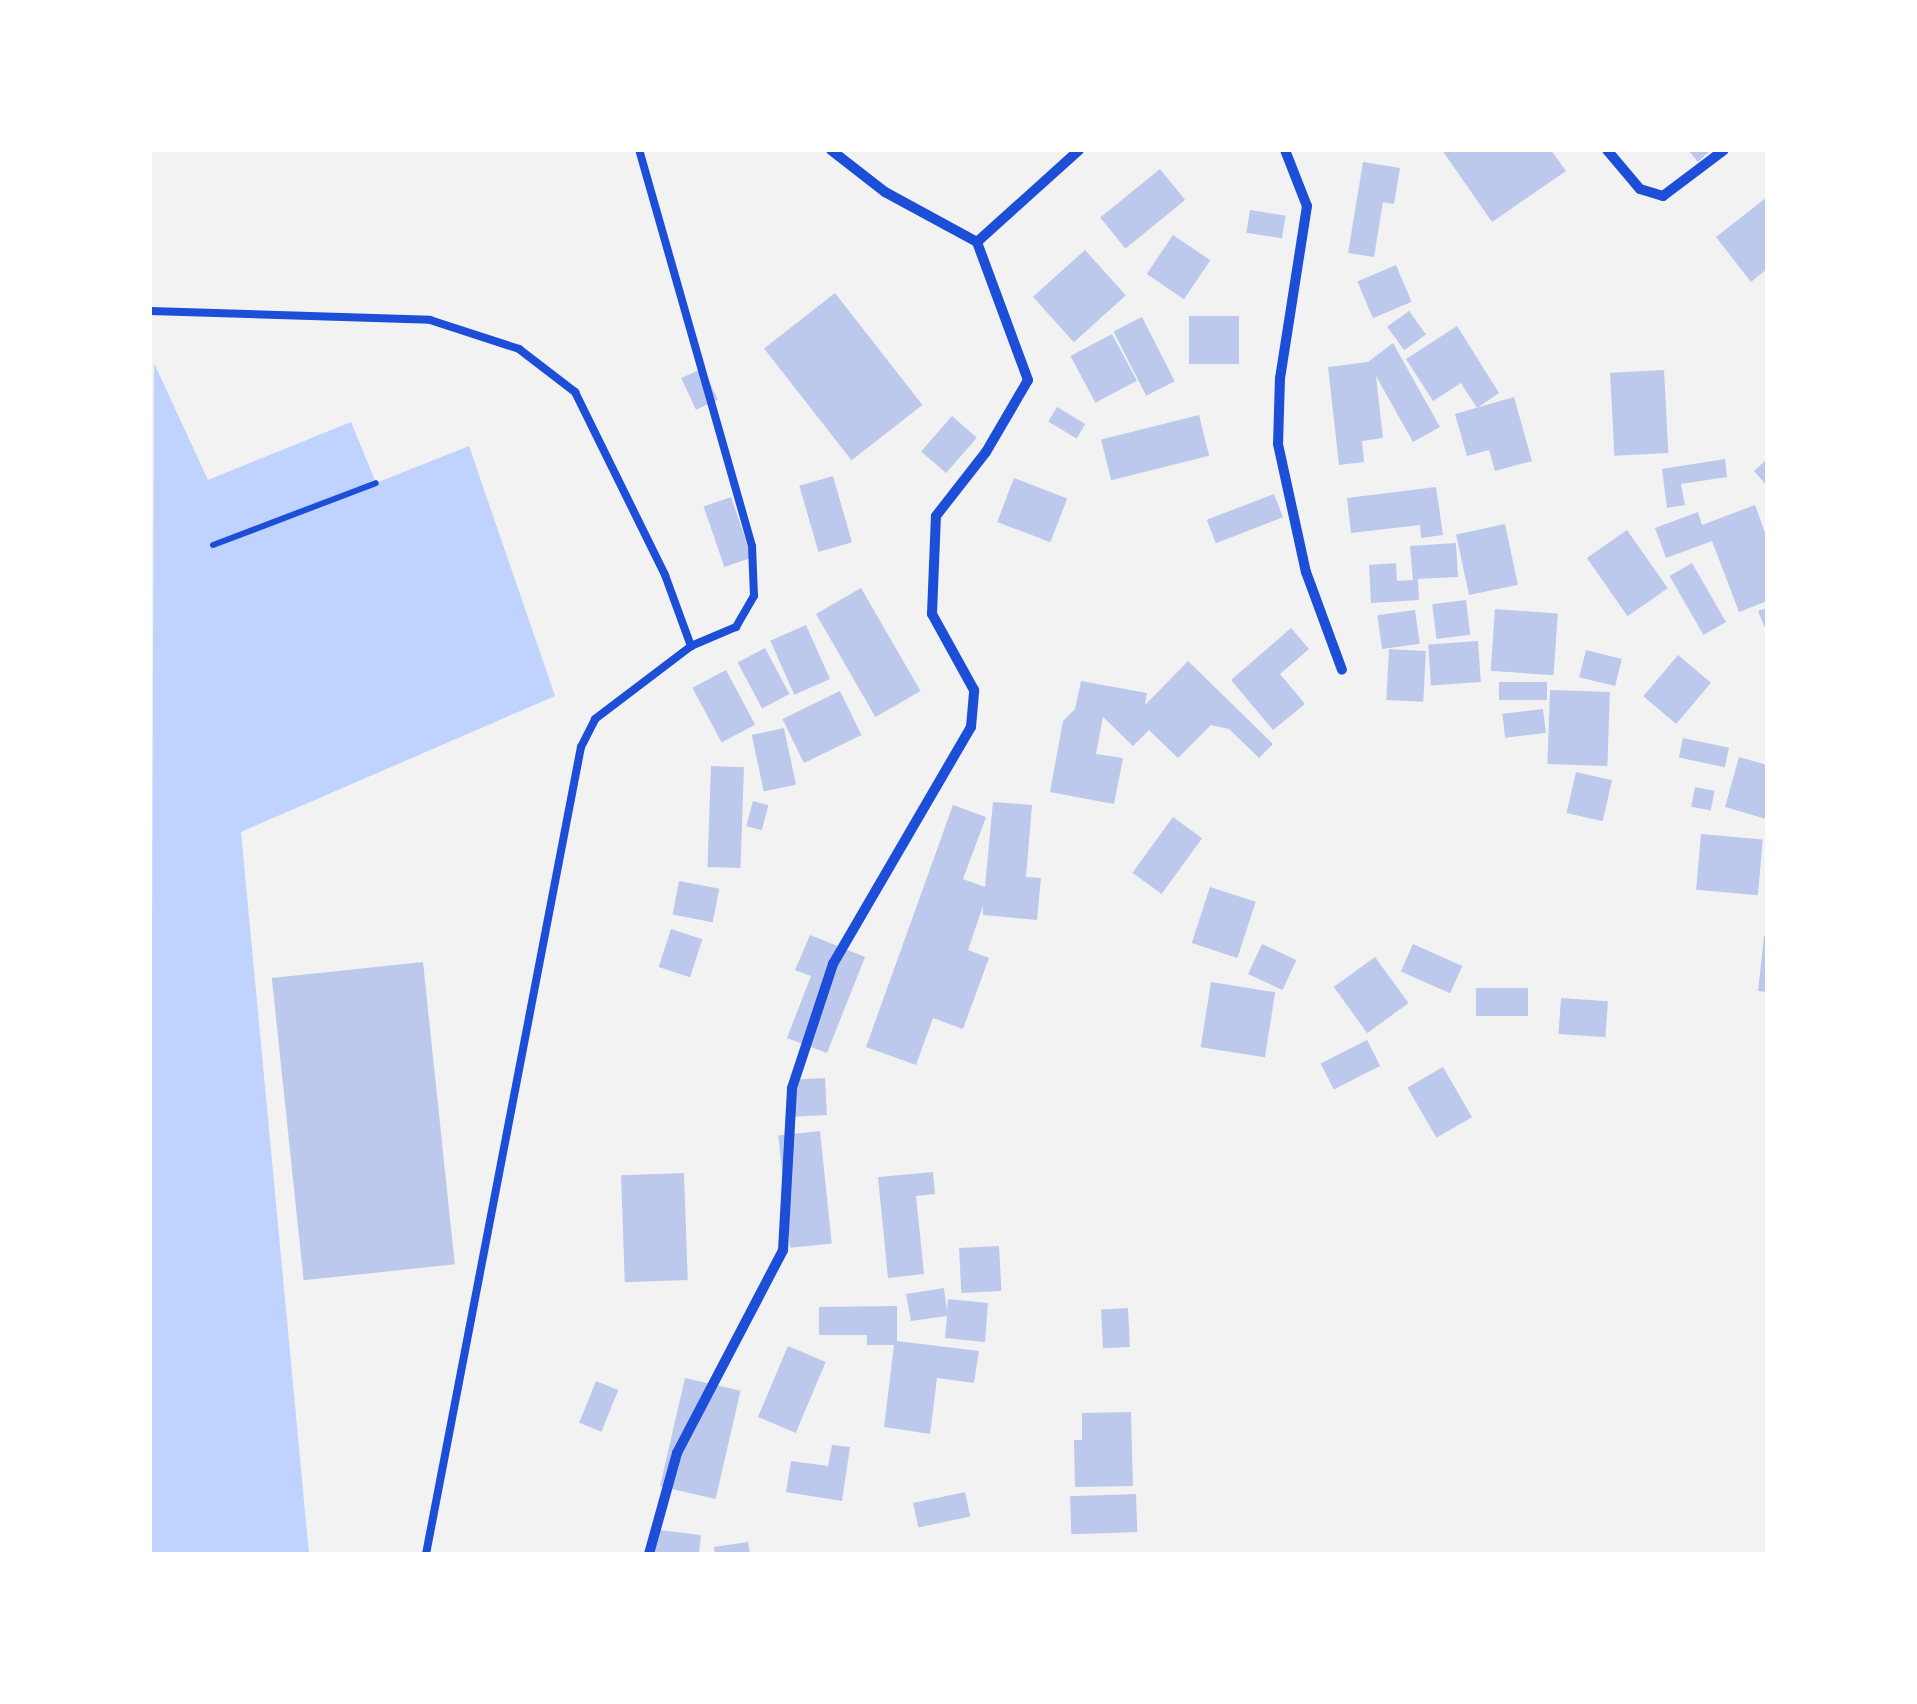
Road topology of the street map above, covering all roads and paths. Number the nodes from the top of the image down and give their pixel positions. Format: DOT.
graph roads {
  1 [pos="640,150"];
  2 [pos="831,150"];
  3 [pos="1079,150"];
  4 [pos="1285,150"];
  5 [pos="1608,150"];
  6 [pos="1724,150"];
  7 [pos="977,242"];
  8 [pos="150,311"];
  9 [pos="376,483"];
  10 [pos="212,545"];
  11 [pos="691,646"];
  12 [pos="1342,670"];
  13 [pos="426,1554"];
  14 [pos="649,1554"];
  1 -- 11 [label="lane"];
  2 -- 7 [label="street"];
  3 -- 7 [label="street"];
  4 -- 12 [label="street"];
  5 -- 6 [label="street"];
  7 -- 14 [label="street"];
  8 -- 11 [label="lane"];
  9 -- 10 [label="path"];
  11 -- 13 [label="lane"];
}
